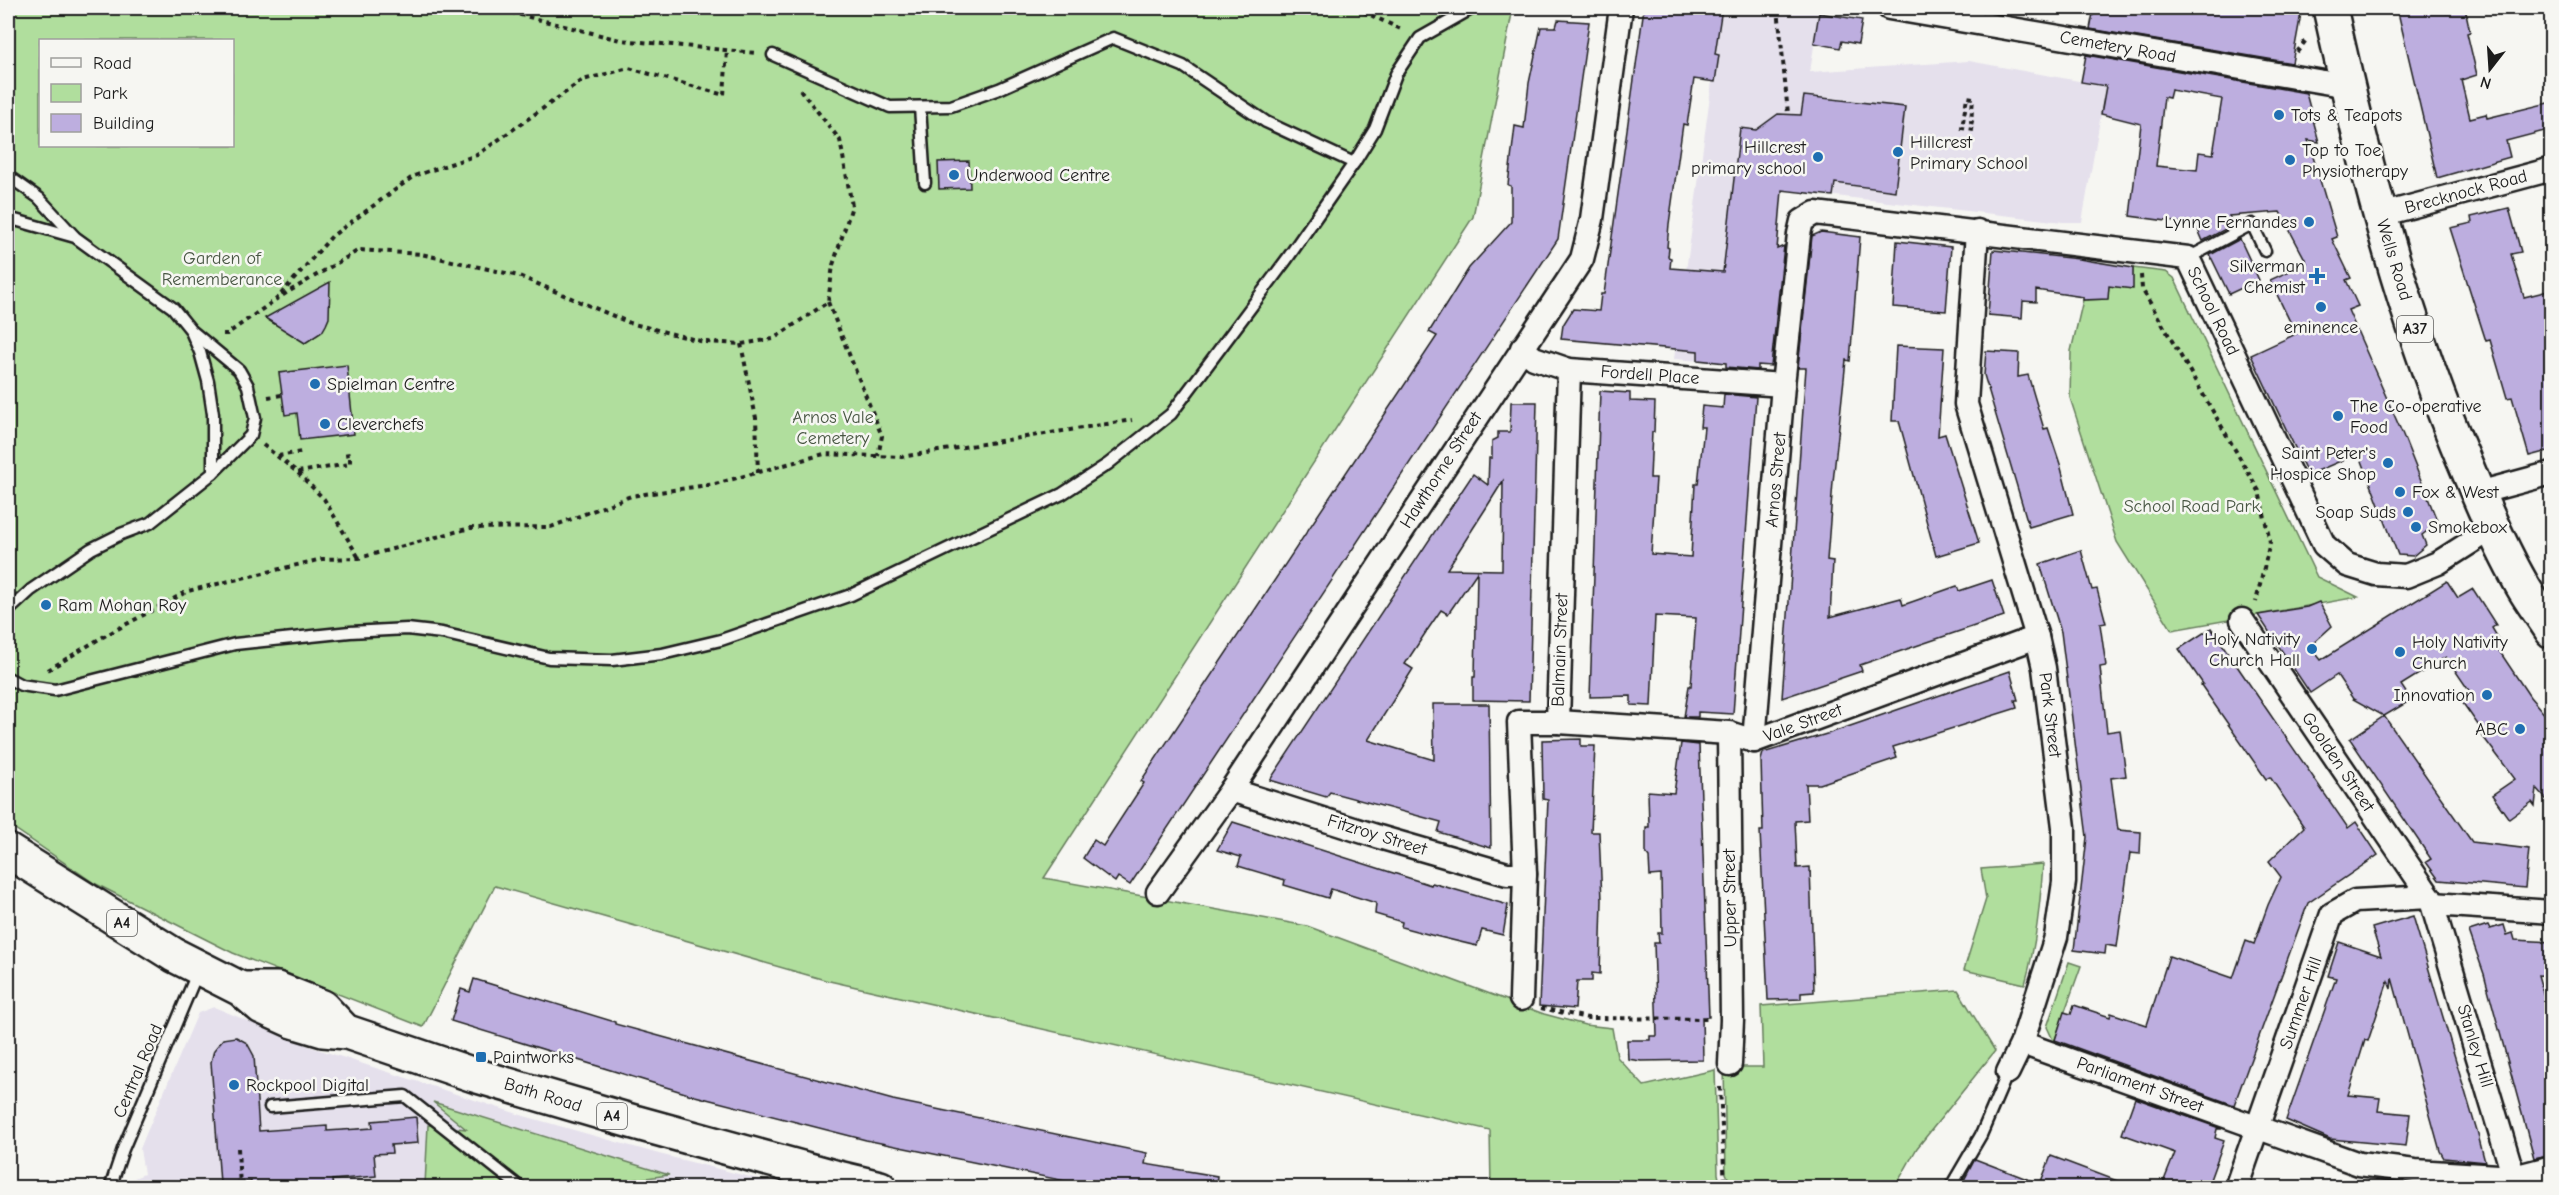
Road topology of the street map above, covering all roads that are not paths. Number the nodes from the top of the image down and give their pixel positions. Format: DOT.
graph roads {
  1 [pos="1473,8"];
  2 [pos="1621,8"];
  3 [pos="1889,8"];
  4 [pos="2330,8"];
  5 [pos="773,55"];
  6 [pos="2347,86"];
  7 [pos="920,107"];
  8 [pos="1354,163"];
  9 [pos="2552,169"];
  10 [pos="8,176"];
  11 [pos="925,183"];
  12 [pos="2380,215"];
  13 [pos="8,218"];
  14 [pos="1802,220"];
  15 [pos="1977,231"];
  16 [pos="75,237"];
  17 [pos="2265,251"];
  18 [pos="2188,258"];
  19 [pos="190,329"];
  20 [pos="1522,348"];
  21 [pos="1569,370"];
  22 [pos="1784,385"];
  23 [pos="213,473"];
  24 [pos="2552,473"];
  25 [pos="2478,493"];
  26 [pos="2493,528"];
  27 [pos="8,611"];
  28 [pos="2249,612"];
  29 [pos="2552,631"];
  30 [pos="2037,637"];
  31 [pos="8,678"];
  32 [pos="1558,722"];
  33 [pos="1729,733"];
  34 [pos="1754,741"];
  35 [pos="1231,790"];
  36 [pos="8,851"];
  37 [pos="1525,874"];
  38 [pos="1158,892"];
  39 [pos="2431,901"];
  40 [pos="2552,912"];
  41 [pos="199,968"];
  42 [pos="1521,999"];
  43 [pos="2021,1032"];
  44 [pos="1725,1071"];
  45 [pos="2007,1072"];
  46 [pos="270,1107"];
  47 [pos="2258,1126"];
  48 [pos="2552,1167"];
  49 [pos="2516,1182"];
  50 [pos="110,1188"];
  51 [pos="521,1188"];
  52 [pos="658,1188"];
  53 [pos="675,1188"];
  54 [pos="880,1188"];
  55 [pos="1950,1188"];
  56 [pos="2236,1188"];
  1 -- 8 [label="lane"];
  2 -- 20 [label="street, Hawthorne Street"];
  3 -- 6 [label="street, Cemetery Road"];
  4 -- 6 [label="highway, Wells Road / A37"];
  5 -- 7 [label="lane"];
  6 -- 12 [label="highway, Wells Road / A37"];
  7 -- 8 [label="lane"];
  7 -- 11 [label="lane"];
  8 -- 31 [label="lane"];
  9 -- 12 [label="street, Brecknock Road"];
  10 -- 16 [label="lane"];
  12 -- 25 [label="highway, Wells Road / A37"];
  13 -- 16 [label="lane"];
  14 -- 15 [label="street, School Road"];
  14 -- 22 [label="street, Arnos Street"];
  15 -- 18 [label="street, School Road"];
  15 -- 30 [label="street, Park Street"];
  16 -- 19 [label="lane"];
  17 -- 18 [label="lane"];
  18 -- 26 [label="street, School Road"];
  19 -- 23 [label="lane"];
  19 -- 23 [label="lane"];
  20 -- 21 [label="street, Fordell Place"];
  20 -- 35 [label="street, Hawthorne Street"];
  21 -- 22 [label="street, Fordell Place"];
  21 -- 32 [label="street, Balmain Street"];
  22 -- 34 [label="street, Arnos Street"];
  23 -- 27 [label="lane"];
  24 -- 25 [label="street"];
  25 -- 26 [label="highway, Wells Road / A37"];
  26 -- 29 [label="highway, Wells Road / A37"];
  28 -- 39 [label="street, Goolden Street"];
  30 -- 34 [label="street, Vale Street"];
  30 -- 43 [label="street, Park Street"];
  32 -- 33 [label="street, Vale Street"];
  32 -- 37 [label="street, Balmain Street"];
  33 -- 34 [label="street, Vale Street"];
  33 -- 44 [label="street, Upper Street"];
  35 -- 37 [label="street, Fitzroy Street"];
  35 -- 38 [label="street, Hawthorne Street"];
  36 -- 41 [label="highway, Bath Road / A4"];
  37 -- 42 [label="street, Balmain Street"];
  39 -- 40 [label="street, Summer Hill"];
  39 -- 47 [label="street, Summer Hill"];
  39 -- 49 [label="street, Stanley Hill"];
  41 -- 50 [label="lane, Central Road"];
  41 -- 54 [label="highway, Bath Road / A4"];
  43 -- 45 [label="street, Park Street"];
  43 -- 47 [label="street, Parliament Street"];
  45 -- 55 [label="lane, Park Street"];
  46 -- 51 [label="lane"];
  47 -- 49 [label="street, Parliament Street"];
  47 -- 56 [label="street, Summer Hill"];
  48 -- 49 [label="street, Parliament Street"];
  52 -- 53 [label="lane"];
}
